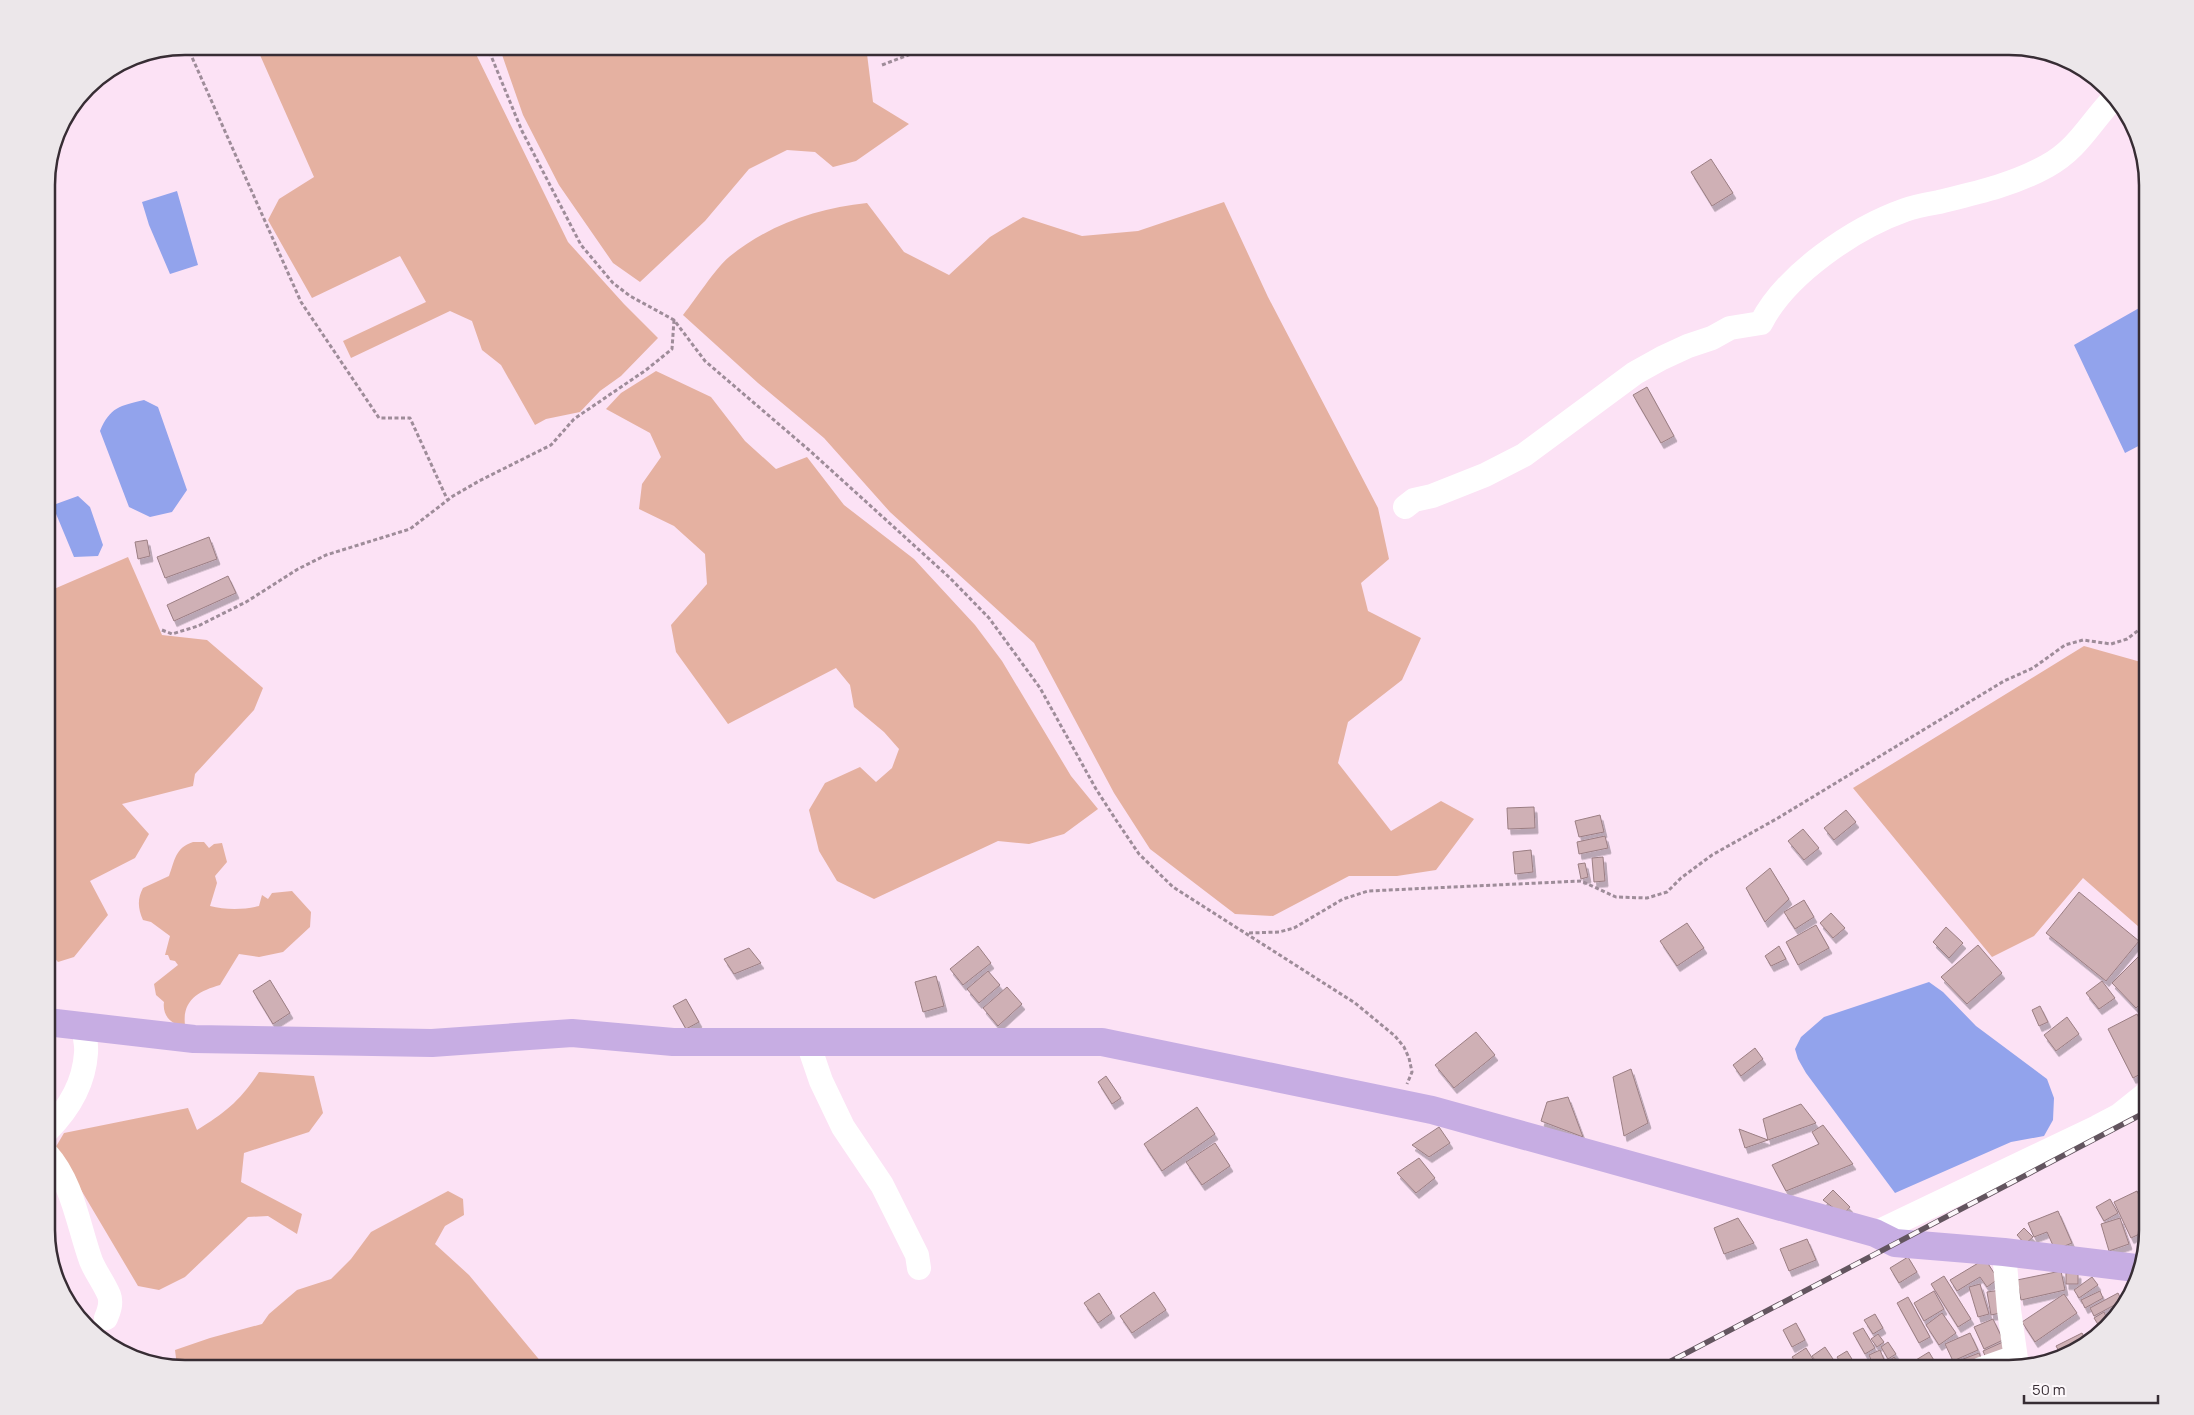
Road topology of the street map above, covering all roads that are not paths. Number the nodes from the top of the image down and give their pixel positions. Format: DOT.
graph roads {
  1 [pos="2110,103"];
  2 [pos="1404,507"];
  3 [pos="55,1023"];
  4 [pos="83,1026"];
  5 [pos="808,1043"];
  6 [pos="2139,1099"];
  7 [pos="55,1122"];
  8 [pos="55,1165"];
  9 [pos="1875,1233"];
  10 [pos="2004,1252"];
  11 [pos="919,1268"];
  12 [pos="2133,1268"];
  13 [pos="106,1318"];
  14 [pos="2016,1360"];
  1 -- 2 [label="street"];
  3 -- 4 [label="main road"];
  4 -- 5 [label="main road"];
  4 -- 7 [label="street"];
  5 -- 9 [label="main road"];
  5 -- 11 [label="street"];
  6 -- 9 [label="street"];
  8 -- 13 [label="street"];
  9 -- 10 [label="main road"];
  10 -- 12 [label="main road"];
  10 -- 14 [label="street"];
}
